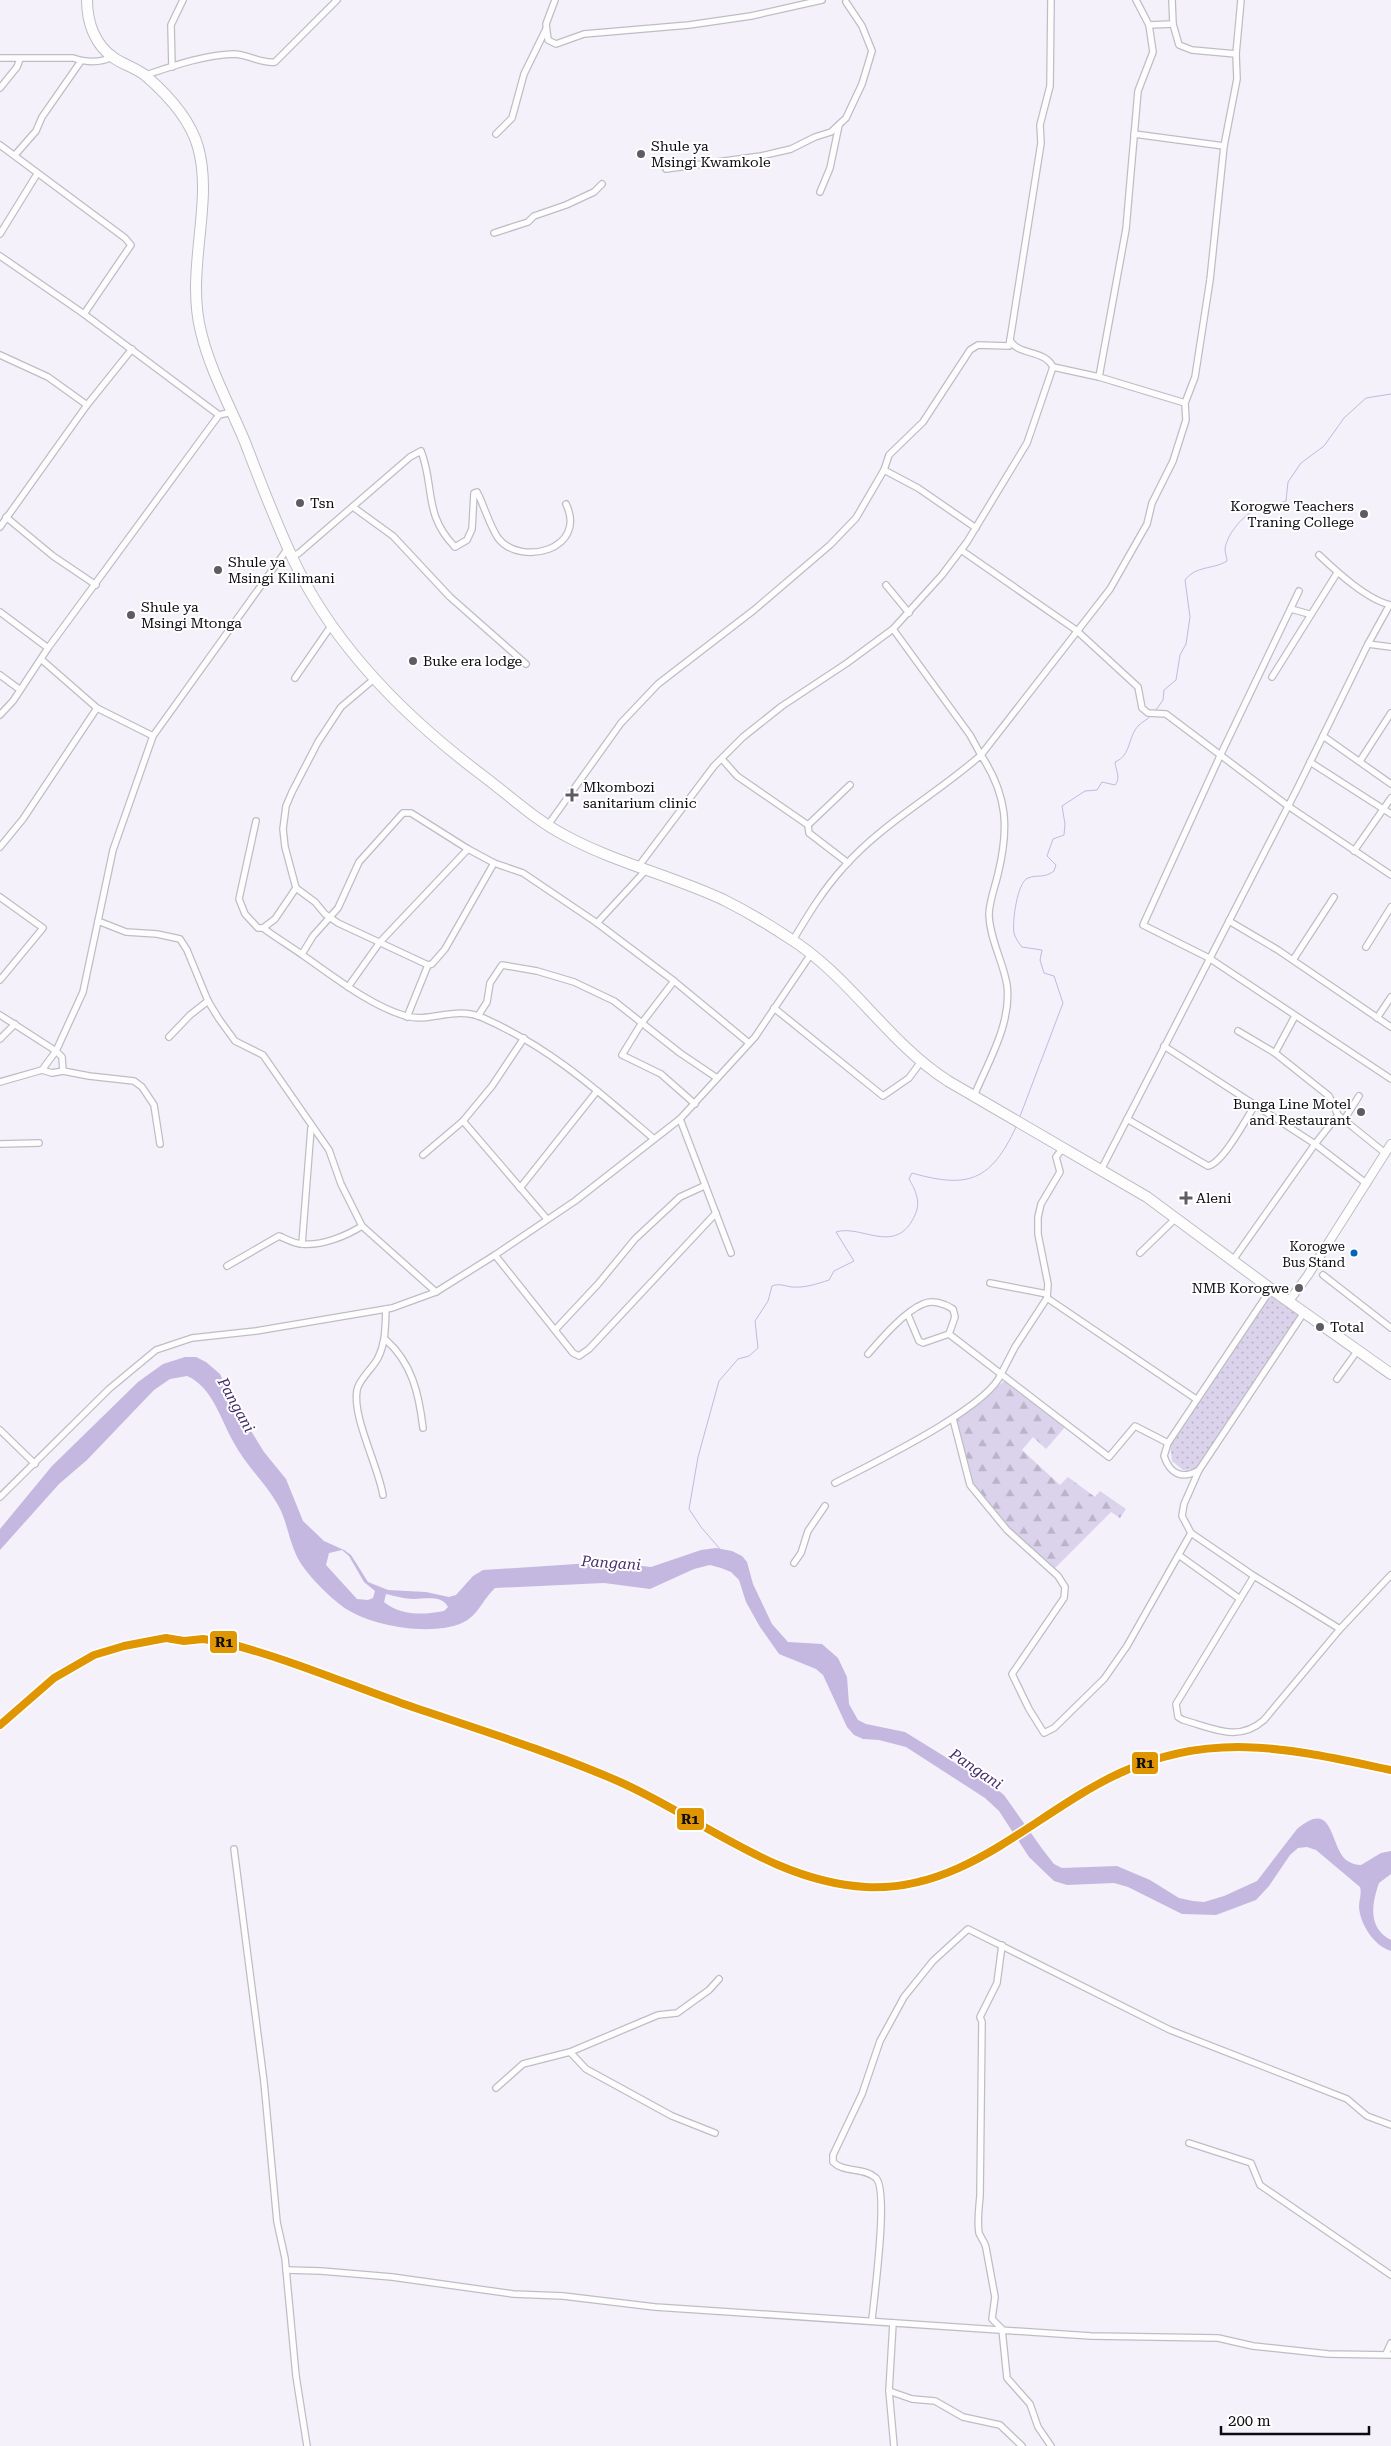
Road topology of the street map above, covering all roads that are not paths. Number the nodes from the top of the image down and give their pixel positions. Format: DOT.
graph roads {
  1 [pos="87,0"];
  2 [pos="183,0"];
  3 [pos="337,0"];
  4 [pos="555,0"];
  5 [pos="822,0"];
  6 [pos="1051,0"];
  7 [pos="1136,0"];
  8 [pos="1172,0"];
  9 [pos="1241,0"];
  10 [pos="845,1"];
  11 [pos="1173,24"];
  12 [pos="1149,25"];
  13 [pos="546,29"];
  14 [pos="1236,54"];
  15 [pos="112,57"];
  16 [pos="0,58"];
  17 [pos="20,59"];
  18 [pos="81,61"];
  19 [pos="172,66"];
  20 [pos="146,75"];
  21 [pos="0,88"];
  22 [pos="839,125"];
  23 [pos="496,134"];
  24 [pos="1134,134"];
  25 [pos="0,145"];
  26 [pos="1224,146"];
  27 [pos="15,155"];
  28 [pos="666,169"];
  29 [pos="37,174"];
  30 [pos="602,184"];
  31 [pos="820,192"];
  32 [pos="494,233"];
  33 [pos="0,234"];
  34 [pos="0,256"];
  35 [pos="84,314"];
  36 [pos="1010,340"];
  37 [pos="132,349"];
  38 [pos="0,355"];
  39 [pos="1053,367"];
  40 [pos="1100,377"];
  41 [pos="1185,402"];
  42 [pos="87,405"];
  43 [pos="232,412"];
  44 [pos="219,415"];
  45 [pos="884,470"];
  46 [pos="566,504"];
  47 [pos="353,507"];
  48 [pos="6,517"];
  49 [pos="0,527"];
  50 [pos="976,528"];
  51 [pos="961,550"];
  52 [pos="290,552"];
  53 [pos="1319,554"];
  54 [pos="1337,572"];
  55 [pos="96,585"];
  56 [pos="886,585"];
  57 [pos="1299,591"];
  58 [pos="1390,606"];
  59 [pos="1291,609"];
  60 [pos="0,612"];
  61 [pos="909,613"];
  62 [pos="1309,614"];
  63 [pos="331,626"];
  64 [pos="893,629"];
  65 [pos="1076,630"];
  66 [pos="1368,644"];
  67 [pos="48,648"];
  68 [pos="1391,648"];
  69 [pos="42,660"];
  70 [pos="526,664"];
  71 [pos="0,675"];
  72 [pos="1272,676"];
  73 [pos="294,678"];
  74 [pos="374,678"];
  75 [pos="19,689"];
  76 [pos="97,708"];
  77 [pos="1391,713"];
  78 [pos="0,715"];
  79 [pos="153,736"];
  80 [pos="1323,736"];
  81 [pos="981,756"];
  82 [pos="1220,756"];
  83 [pos="722,759"];
  84 [pos="1360,761"];
  85 [pos="1310,762"];
  86 [pos="1391,784"];
  87 [pos="850,785"];
  88 [pos="1391,798"];
  89 [pos="1288,806"];
  90 [pos="1384,809"];
  91 [pos="1391,814"];
  92 [pos="256,821"];
  93 [pos="808,825"];
  94 [pos="548,826"];
  95 [pos="0,847"];
  96 [pos="468,850"];
  97 [pos="1354,851"];
  98 [pos="494,863"];
  99 [pos="848,863"];
  100 [pos="642,868"];
  101 [pos="1391,875"];
  102 [pos="296,888"];
  103 [pos="0,897"];
  104 [pos="1334,898"];
  105 [pos="1391,907"];
  106 [pos="330,918"];
  107 [pos="98,921"];
  108 [pos="1228,921"];
  109 [pos="597,923"];
  110 [pos="264,928"];
  111 [pos="793,940"];
  112 [pos="380,942"];
  113 [pos="1366,947"];
  114 [pos="302,954"];
  115 [pos="811,954"];
  116 [pos="1210,958"];
  117 [pos="1293,960"];
  118 [pos="428,964"];
  119 [pos="0,980"];
  120 [pos="674,981"];
  121 [pos="348,987"];
  122 [pos="1391,997"];
  123 [pos="208,1001"];
  124 [pos="774,1008"];
  125 [pos="0,1015"];
  126 [pos="478,1016"];
  127 [pos="1295,1016"];
  128 [pos="407,1017"];
  129 [pos="1377,1018"];
  130 [pos="15,1024"];
  131 [pos="642,1024"];
  132 [pos="1391,1027"];
  133 [pos="1238,1031"];
  134 [pos="169,1037"];
  135 [pos="524,1038"];
  136 [pos="0,1040"];
  137 [pos="749,1043"];
  138 [pos="1164,1046"];
  139 [pos="56,1051"];
  140 [pos="1275,1053"];
  141 [pos="920,1063"];
  142 [pos="42,1070"];
  143 [pos="63,1071"];
  144 [pos="718,1078"];
  145 [pos="1391,1079"];
  146 [pos="0,1082"];
  147 [pos="597,1091"];
  148 [pos="974,1096"];
  149 [pos="1359,1096"];
  150 [pos="694,1104"];
  151 [pos="1254,1105"];
  152 [pos="1338,1115"];
  153 [pos="680,1119"];
  154 [pos="1127,1119"];
  155 [pos="1344,1120"];
  156 [pos="463,1121"];
  157 [pos="311,1128"];
  158 [pos="654,1140"];
  159 [pos="39,1143"];
  160 [pos="0,1144"];
  161 [pos="160,1144"];
  162 [pos="1315,1144"];
  163 [pos="1391,1144"];
  164 [pos="1063,1148"];
  165 [pos="1385,1153"];
  166 [pos="423,1155"];
  167 [pos="1102,1170"];
  168 [pos="1367,1184"];
  169 [pos="704,1186"];
  170 [pos="520,1188"];
  171 [pos="716,1214"];
  172 [pos="1176,1218"];
  173 [pos="548,1220"];
  174 [pos="362,1226"];
  175 [pos="302,1244"];
  176 [pos="731,1254"];
  177 [pos="1140,1254"];
  178 [pos="496,1255"];
  179 [pos="1233,1260"];
  180 [pos="227,1266"];
  181 [pos="1323,1275"];
  182 [pos="990,1283"];
  183 [pos="1271,1289"];
  184 [pos="436,1292"];
  185 [pos="1047,1296"];
  186 [pos="1289,1301"];
  187 [pos="386,1309"];
  188 [pos="1305,1311"];
  189 [pos="908,1316"];
  190 [pos="1391,1328"];
  191 [pos="555,1330"];
  192 [pos="949,1334"];
  193 [pos="386,1340"];
  194 [pos="1358,1350"];
  195 [pos="868,1354"];
  196 [pos="1001,1374"];
  197 [pos="1391,1374"];
  198 [pos="1337,1379"];
  199 [pos="1196,1399"];
  200 [pos="953,1419"];
  201 [pos="423,1428"];
  202 [pos="0,1430"];
  203 [pos="1168,1444"];
  204 [pos="35,1464"];
  205 [pos="1199,1470"];
  206 [pos="835,1483"];
  207 [pos="383,1495"];
  208 [pos="0,1497"];
  209 [pos="825,1506"];
  210 [pos="1191,1533"];
  211 [pos="1180,1556"];
  212 [pos="794,1563"];
  213 [pos="1391,1574"];
  214 [pos="1254,1576"];
  215 [pos="1240,1599"];
  216 [pos="1340,1629"];
  217 [pos="234,1849"];
  218 [pos="1002,1945"];
  219 [pos="719,1978"];
  220 [pos="570,2052"];
  221 [pos="496,2088"];
  222 [pos="1391,2125"];
  223 [pos="715,2133"];
  224 [pos="1189,2143"];
  225 [pos="286,2270"];
  226 [pos="1391,2275"];
  227 [pos="872,2320"];
  228 [pos="893,2322"];
  229 [pos="1002,2329"];
  230 [pos="1391,2343"];
  231 [pos="1388,2355"];
  232 [pos="889,2391"];
  233 [pos="307,2446"];
  234 [pos="894,2446"];
  235 [pos="1022,2446"];
  236 [pos="1051,2446"];
  1 -- 15 [label="highway"];
  2 -- 19 [label="street"];
  3 -- 19 [label="street"];
  4 -- 13 [label="street"];
  5 -- 13 [label="street"];
  6 -- 36 [label="street"];
  7 -- 12 [label="street"];
  8 -- 11 [label="street"];
  9 -- 14 [label="street"];
  10 -- 22 [label="street"];
  11 -- 12 [label="street"];
  11 -- 14 [label="street"];
  12 -- 24 [label="street"];
  13 -- 23 [label="street"];
  14 -- 26 [label="street"];
  15 -- 18 [label="street"];
  15 -- 20 [label="highway"];
  16 -- 17 [label="street"];
  17 -- 18 [label="street"];
  17 -- 21 [label="street"];
  18 -- 27 [label="street"];
  19 -- 20 [label="street"];
  20 -- 43 [label="highway"];
  22 -- 28 [label="street"];
  22 -- 31 [label="street"];
  24 -- 26 [label="street"];
  24 -- 40 [label="street"];
  25 -- 27 [label="street"];
  26 -- 41 [label="street"];
  27 -- 29 [label="street"];
  29 -- 33 [label="street"];
  29 -- 35 [label="street"];
  30 -- 32 [label="street"];
  34 -- 35 [label="street"];
  35 -- 37 [label="street"];
  36 -- 39 [label="street"];
  36 -- 45 [label="street"];
  37 -- 42 [label="street"];
  37 -- 44 [label="street"];
  38 -- 42 [label="street"];
  39 -- 40 [label="street"];
  39 -- 50 [label="street"];
  40 -- 41 [label="street"];
  41 -- 65 [label="street"];
  42 -- 48 [label="street"];
  43 -- 44 [label="street"];
  43 -- 52 [label="highway"];
  44 -- 55 [label="street"];
  45 -- 50 [label="street"];
  45 -- 94 [label="street"];
  46 -- 47 [label="street"];
  47 -- 52 [label="street"];
  47 -- 70 [label="street"];
  48 -- 49 [label="street"];
  48 -- 55 [label="street"];
  50 -- 51 [label="street"];
  51 -- 61 [label="street"];
  51 -- 65 [label="street"];
  52 -- 63 [label="highway"];
  52 -- 79 [label="street"];
  53 -- 54 [label="street"];
  54 -- 58 [label="street"];
  54 -- 62 [label="street"];
  55 -- 67 [label="street"];
  56 -- 61 [label="street"];
  57 -- 59 [label="street"];
  58 -- 66 [label="street"];
  59 -- 62 [label="street"];
  59 -- 82 [label="street"];
  60 -- 67 [label="street"];
  61 -- 64 [label="street"];
  62 -- 72 [label="street"];
  63 -- 73 [label="street"];
  63 -- 74 [label="highway"];
  64 -- 81 [label="street"];
  64 -- 83 [label="street"];
  65 -- 81 [label="street"];
  65 -- 82 [label="street"];
  66 -- 68 [label="street"];
  66 -- 80 [label="street"];
  67 -- 69 [label="street"];
  69 -- 75 [label="street"];
  69 -- 76 [label="street"];
  71 -- 75 [label="street"];
  74 -- 94 [label="highway"];
  74 -- 102 [label="street"];
  75 -- 78 [label="street"];
  76 -- 79 [label="street"];
  76 -- 95 [label="street"];
  77 -- 84 [label="street"];
  79 -- 107 [label="street"];
  80 -- 84 [label="street"];
  80 -- 85 [label="street"];
  81 -- 99 [label="street"];
  81 -- 148 [label="street"];
  82 -- 89 [label="street"];
  82 -- 116 [label="street"];
  83 -- 93 [label="street"];
  83 -- 100 [label="street"];
  84 -- 86 [label="street"];
  85 -- 89 [label="street"];
  85 -- 90 [label="street"];
  87 -- 93 [label="street"];
  88 -- 90 [label="street"];
  89 -- 97 [label="street"];
  89 -- 108 [label="street"];
  90 -- 91 [label="street"];
  90 -- 97 [label="street"];
  92 -- 110 [label="street"];
  93 -- 99 [label="street"];
  94 -- 100 [label="highway"];
  96 -- 98 [label="street"];
  96 -- 106 [label="street"];
  96 -- 112 [label="street"];
  97 -- 101 [label="street"];
  98 -- 109 [label="street"];
  98 -- 118 [label="street"];
  99 -- 111 [label="street"];
  100 -- 109 [label="street"];
  100 -- 111 [label="highway"];
  102 -- 106 [label="street"];
  102 -- 110 [label="street"];
  103 -- 119 [label="street"];
  104 -- 117 [label="street"];
  105 -- 113 [label="street"];
  106 -- 112 [label="street"];
  106 -- 114 [label="street"];
  107 -- 123 [label="street"];
  107 -- 139 [label="street"];
  108 -- 116 [label="street"];
  108 -- 117 [label="street"];
  109 -- 120 [label="street"];
  110 -- 114 [label="street"];
  111 -- 115 [label="highway"];
  112 -- 118 [label="street"];
  112 -- 121 [label="street"];
  114 -- 121 [label="street"];
  115 -- 124 [label="street"];
  115 -- 141 [label="highway"];
  116 -- 127 [label="street"];
  116 -- 138 [label="street"];
  117 -- 129 [label="street"];
  118 -- 128 [label="street"];
  120 -- 131 [label="street"];
  120 -- 137 [label="street"];
  121 -- 128 [label="street"];
  122 -- 129 [label="street"];
  123 -- 134 [label="street"];
  123 -- 157 [label="street"];
  124 -- 137 [label="street"];
  124 -- 141 [label="street"];
  125 -- 130 [label="street"];
  126 -- 128 [label="street"];
  126 -- 131 [label="street"];
  126 -- 135 [label="street"];
  127 -- 140 [label="street"];
  127 -- 145 [label="street"];
  129 -- 132 [label="street"];
  130 -- 136 [label="street"];
  130 -- 139 [label="street"];
  131 -- 144 [label="street"];
  131 -- 150 [label="street"];
  133 -- 140 [label="street"];
  135 -- 147 [label="street"];
  135 -- 156 [label="street"];
  137 -- 144 [label="street"];
  138 -- 151 [label="street"];
  138 -- 154 [label="street"];
  139 -- 142 [label="street"];
  139 -- 143 [label="street"];
  140 -- 152 [label="street"];
  141 -- 148 [label="highway"];
  142 -- 143 [label="street"];
  142 -- 146 [label="street"];
  143 -- 161 [label="street"];
  144 -- 150 [label="street"];
  147 -- 158 [label="street"];
  147 -- 170 [label="street"];
  148 -- 164 [label="highway"];
  149 -- 155 [label="street"];
  150 -- 153 [label="street"];
  151 -- 154 [label="street"];
  151 -- 162 [label="street"];
  152 -- 155 [label="street"];
  152 -- 162 [label="street"];
  153 -- 158 [label="street"];
  153 -- 169 [label="street"];
  154 -- 167 [label="street"];
  155 -- 165 [label="street"];
  156 -- 166 [label="street"];
  156 -- 170 [label="street"];
  157 -- 174 [label="street"];
  157 -- 175 [label="street"];
  158 -- 173 [label="street"];
  159 -- 160 [label="street"];
  162 -- 168 [label="street"];
  162 -- 179 [label="street"];
  163 -- 165 [label="street"];
  164 -- 167 [label="highway"];
  164 -- 185 [label="street"];
  165 -- 168 [label="street"];
  167 -- 172 [label="highway"];
  168 -- 186 [label="street"];
  169 -- 171 [label="street"];
  169 -- 191 [label="street"];
  170 -- 173 [label="street"];
  171 -- 176 [label="street"];
  171 -- 191 [label="street"];
  172 -- 177 [label="street"];
  172 -- 179 [label="highway"];
  173 -- 178 [label="street"];
  174 -- 175 [label="street"];
  174 -- 184 [label="street"];
  175 -- 180 [label="street"];
  178 -- 184 [label="street"];
  178 -- 191 [label="street"];
  179 -- 183 [label="highway"];
  181 -- 190 [label="street"];
  182 -- 185 [label="street"];
  183 -- 186 [label="highway"];
  183 -- 199 [label="street"];
  184 -- 187 [label="street"];
  185 -- 196 [label="street"];
  185 -- 199 [label="street"];
  186 -- 188 [label="highway"];
  187 -- 193 [label="street"];
  187 -- 204 [label="street"];
  188 -- 194 [label="highway"];
  188 -- 205 [label="street"];
  189 -- 192 [label="street"];
  189 -- 192 [label="street"];
  189 -- 195 [label="street"];
  192 -- 196 [label="street"];
  193 -- 201 [label="street"];
  193 -- 207 [label="street"];
  194 -- 197 [label="highway"];
  194 -- 198 [label="street"];
  196 -- 200 [label="street"];
  196 -- 203 [label="street"];
  199 -- 203 [label="street"];
  200 -- 206 [label="street"];
  200 -- 211 [label="street"];
  202 -- 204 [label="street"];
  203 -- 205 [label="street"];
  204 -- 208 [label="street"];
  205 -- 210 [label="street"];
  209 -- 212 [label="street"];
  210 -- 211 [label="street"];
  210 -- 214 [label="street"];
  211 -- 215 [label="street"];
  213 -- 216 [label="street"];
  214 -- 215 [label="street"];
  214 -- 216 [label="street"];
  215 -- 216 [label="street"];
  217 -- 225 [label="street"];
  218 -- 222 [label="street"];
  218 -- 227 [label="street"];
  218 -- 229 [label="street"];
  219 -- 220 [label="street"];
  220 -- 221 [label="street"];
  220 -- 223 [label="street"];
  224 -- 226 [label="street"];
  225 -- 227 [label="street"];
  225 -- 233 [label="street"];
  227 -- 228 [label="street"];
  228 -- 229 [label="street"];
  228 -- 232 [label="street"];
  229 -- 231 [label="street"];
  229 -- 236 [label="street"];
  230 -- 231 [label="street"];
  232 -- 234 [label="street"];
  232 -- 235 [label="street"];
}
